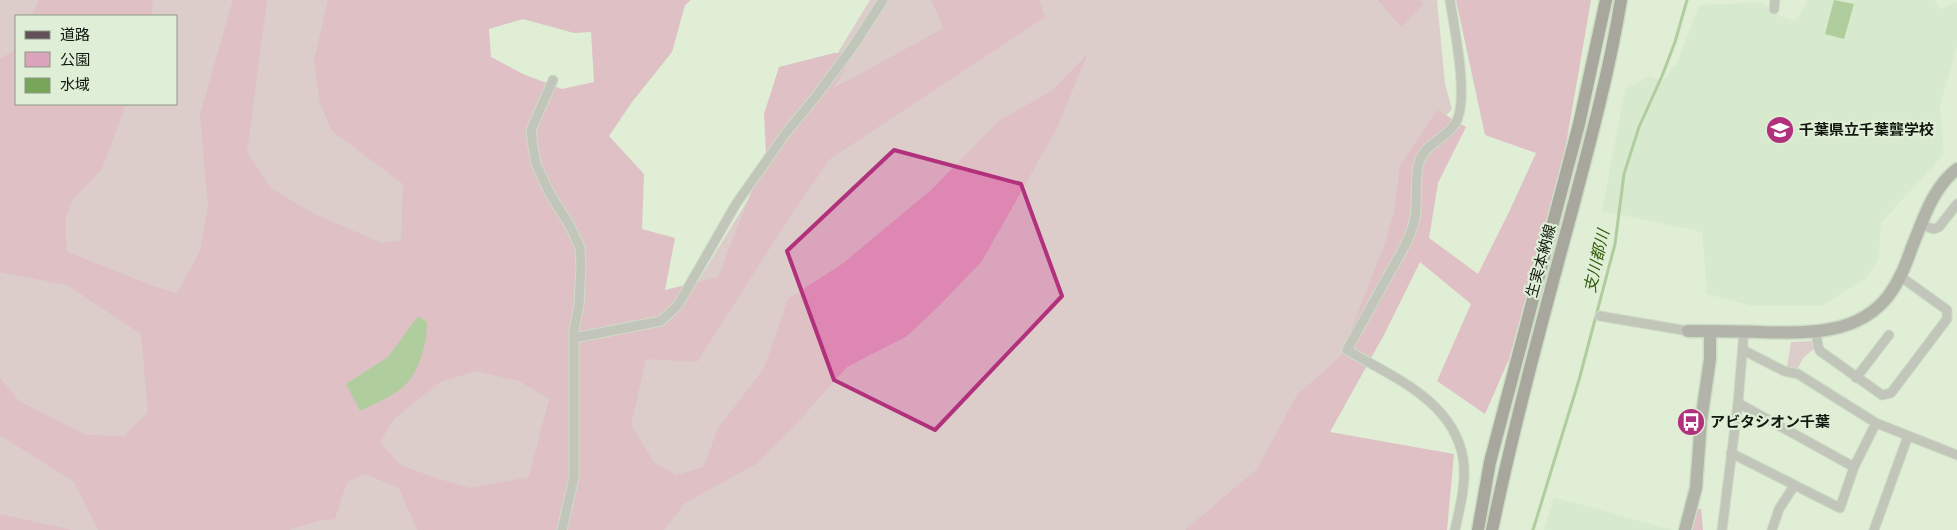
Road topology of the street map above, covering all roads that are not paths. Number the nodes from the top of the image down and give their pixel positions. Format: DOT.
graph roads {
  1 [pos="883,0"];
  2 [pos="1450,0"];
  3 [pos="1606,0"];
  4 [pos="1621,0"];
  5 [pos="552,80"];
  6 [pos="1957,169"];
  7 [pos="1957,205"];
  8 [pos="1921,225"];
  9 [pos="1901,277"];
  10 [pos="1600,316"];
  11 [pos="1688,331"];
  12 [pos="1710,331"];
  13 [pos="1744,331"];
  14 [pos="1816,332"];
  15 [pos="1889,335"];
  16 [pos="574,338"];
  17 [pos="1743,350"];
  18 [pos="1856,378"];
  19 [pos="1738,403"];
  20 [pos="1876,423"];
  21 [pos="1908,436"];
  22 [pos="1731,453"];
  23 [pos="1956,453"];
  24 [pos="1854,467"];
  25 [pos="1794,486"];
  26 [pos="562,530"];
  27 [pos="1455,530"];
  28 [pos="1478,530"];
  29 [pos="1492,530"];
  30 [pos="1685,530"];
  31 [pos="1722,530"];
  32 [pos="1772,530"];
  33 [pos="1874,530"];
  1 -- 16 [label="street"];
  2 -- 27 [label="street"];
  3 -- 28 [label="main road, 生実本納線"];
  4 -- 29 [label="main road, 生実本納線"];
  5 -- 16 [label="street"];
  6 -- 8 [label="street"];
  7 -- 8 [label="street"];
  8 -- 9 [label="street"];
  9 -- 14 [label="street"];
  9 -- 18 [label="street"];
  10 -- 11 [label="street"];
  11 -- 12 [label="street"];
  12 -- 13 [label="street"];
  12 -- 30 [label="street"];
  13 -- 14 [label="street"];
  13 -- 17 [label="street"];
  14 -- 18 [label="street"];
  15 -- 18 [label="street"];
  16 -- 26 [label="street"];
  17 -- 19 [label="street"];
  17 -- 20 [label="street"];
  19 -- 22 [label="street"];
  19 -- 24 [label="street"];
  20 -- 21 [label="street"];
  20 -- 24 [label="street"];
  21 -- 23 [label="street"];
  21 -- 33 [label="street"];
  22 -- 25 [label="street"];
  22 -- 31 [label="street"];
  24 -- 25 [label="street"];
  25 -- 32 [label="street"];
}
